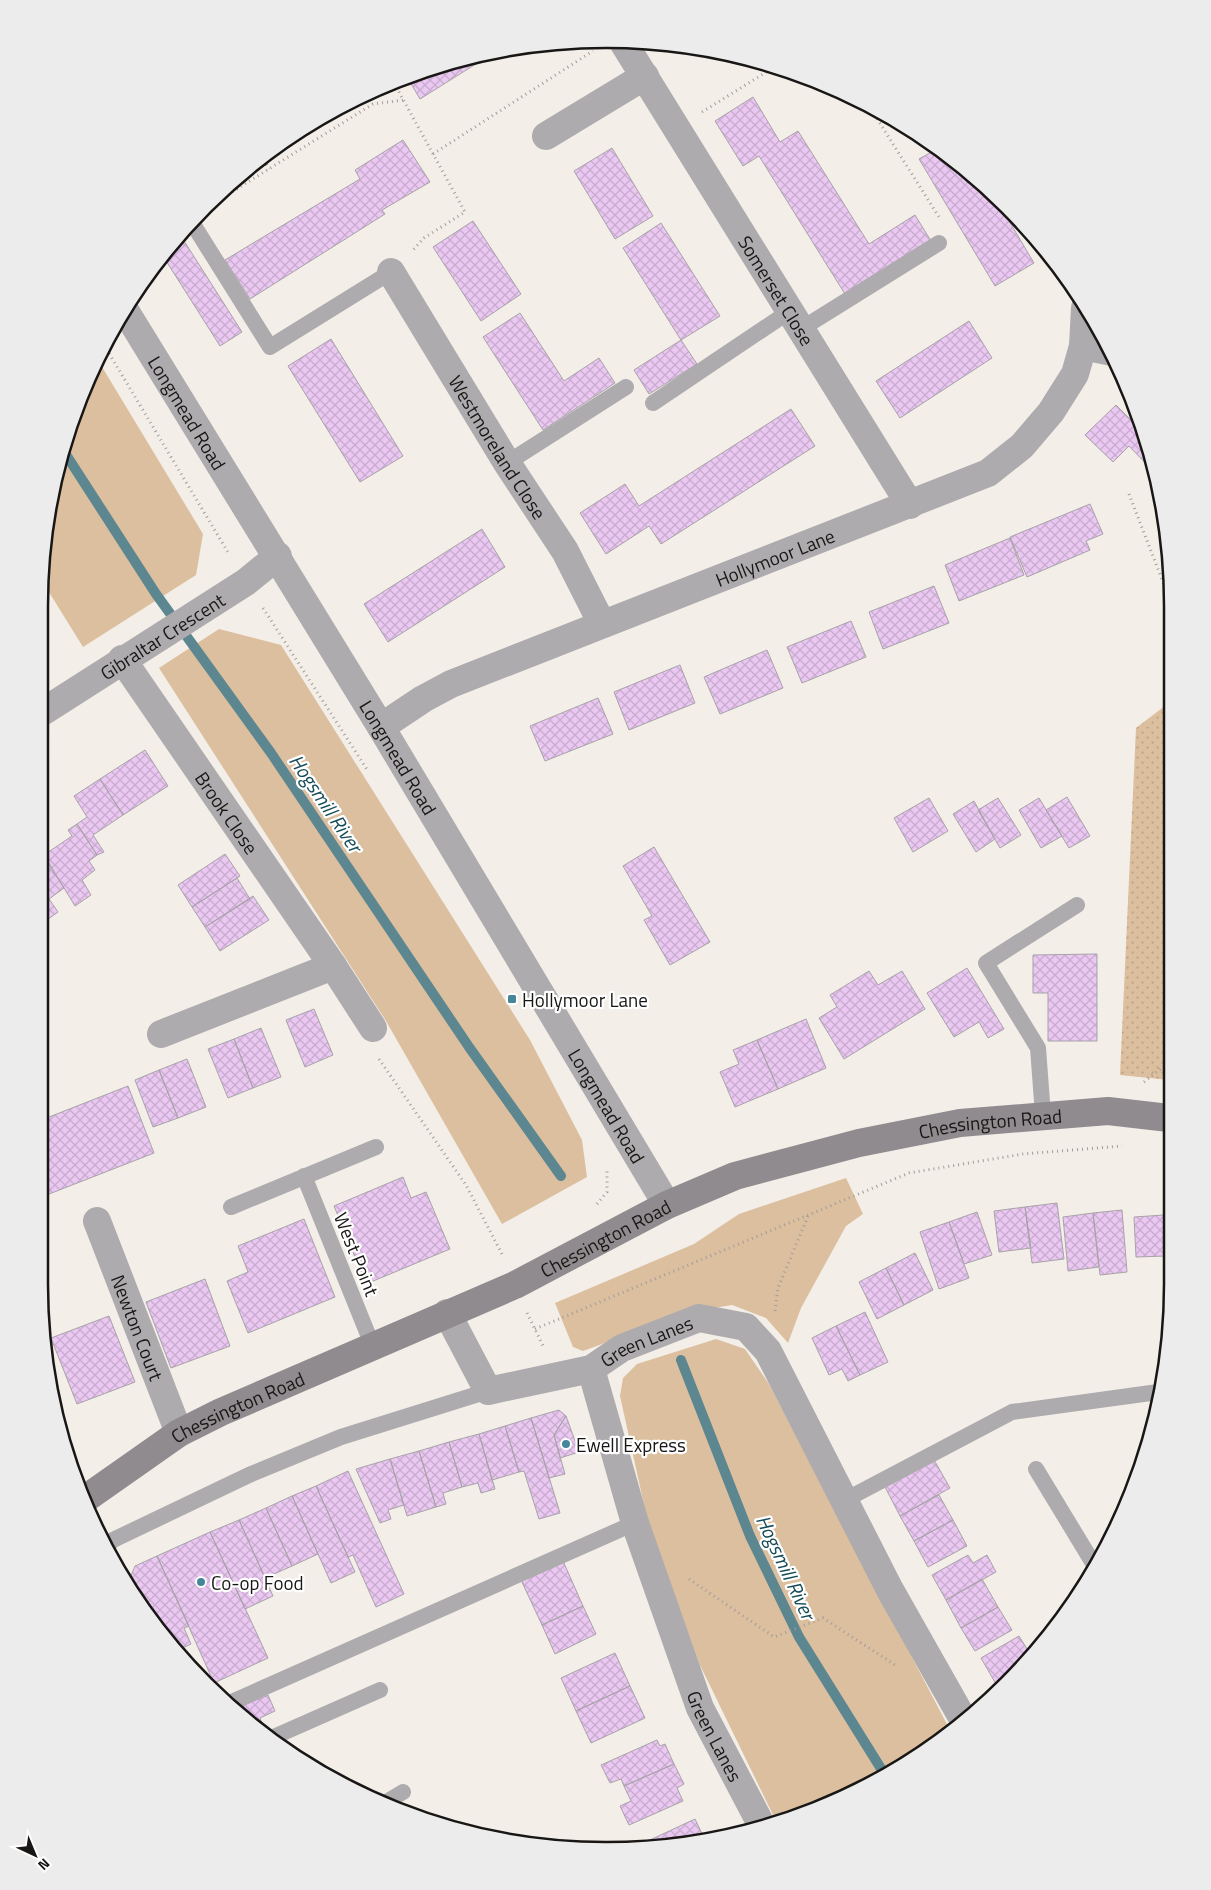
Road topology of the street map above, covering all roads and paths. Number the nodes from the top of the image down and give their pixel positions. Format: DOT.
graph roads {
  1 [pos="605,48"];
  2 [pos="616,48"];
  3 [pos="767,72"];
  4 [pos="645,76"];
  5 [pos="397,88"];
  6 [pos="404,100"];
  7 [pos="877,118"];
  8 [pos="677,127"];
  9 [pos="546,136"];
  10 [pos="433,154"];
  11 [pos="266,163"];
  12 [pos="269,169"];
  13 [pos="231,193"];
  14 [pos="195,228"];
  15 [pos="939,244"];
  16 [pos="392,272"];
  17 [pos="128,316"];
  18 [pos="796,320"];
  19 [pos="1084,320"];
  20 [pos="1083,346"];
  21 [pos="1101,350"];
  22 [pos="108,352"];
  23 [pos="626,387"];
  24 [pos="653,402"];
  25 [pos="507,463"];
  26 [pos="1129,494"];
  27 [pos="910,505"];
  28 [pos="278,556"];
  29 [pos="1163,581"];
  30 [pos="246,582"];
  31 [pos="602,624"];
  32 [pos="122,659"];
  33 [pos="48,708"];
  34 [pos="382,727"];
  35 [pos="368,773"];
  36 [pos="1077,906"];
  37 [pos="333,966"];
  38 [pos="373,1028"];
  39 [pos="161,1034"];
  40 [pos="1043,1115"];
  41 [pos="1164,1117"];
  42 [pos="1127,1146"];
  43 [pos="376,1147"];
  44 [pos="607,1165"];
  45 [pos="304,1176"];
  46 [pos="667,1205"];
  47 [pos="231,1207"];
  48 [pos="593,1211"];
  49 [pos="808,1215"];
  50 [pos="97,1221"];
  51 [pos="510,1250"];
  52 [pos="502,1254"];
  53 [pos="526,1312"];
  54 [pos="447,1313"];
  55 [pos="535,1329"];
  56 [pos="373,1347"];
  57 [pos="768,1351"];
  58 [pos="591,1369"];
  59 [pos="557,1375"];
  60 [pos="488,1391"];
  61 [pos="1153,1393"];
  62 [pos="179,1433"];
  63 [pos="1036,1470"];
  64 [pos="89,1496"];
  65 [pos="845,1500"];
  66 [pos="635,1523"];
  67 [pos="111,1542"];
  68 [pos="1091,1560"];
  69 [pos="684,1576"];
  70 [pos="896,1666"];
  71 [pos="380,1690"];
  72 [pos="234,1701"];
  73 [pos="960,1714"];
  74 [pos="277,1735"];
  75 [pos="403,1792"];
  76 [pos="391,1799"];
  77 [pos="759,1820"];
  1 -- 10 [label="path"];
  2 -- 4 [label="street, Somerset Close"];
  3 -- 8 [label="path"];
  4 -- 8 [label="street, Somerset Close"];
  4 -- 9 [label="street"];
  5 -- 6 [label="path"];
  6 -- 10 [label="path"];
  6 -- 12 [label="path"];
  7 -- 15 [label="path"];
  8 -- 18 [label="street, Somerset Close"];
  10 -- 16 [label="path"];
  11 -- 12 [label="path"];
  12 -- 13 [label="path"];
  14 -- 16 [label="lane"];
  15 -- 18 [label="lane"];
  16 -- 25 [label="street, Westmoreland Close"];
  17 -- 28 [label="street, Longmead Road"];
  18 -- 24 [label="lane"];
  18 -- 27 [label="street, Somerset Close"];
  19 -- 20 [label="street, Hollymoor Lane"];
  20 -- 21 [label="street"];
  20 -- 27 [label="street, Hollymoor Lane"];
  22 -- 30 [label="path"];
  23 -- 25 [label="lane"];
  25 -- 31 [label="street, Westmoreland Close"];
  26 -- 29 [label="path"];
  27 -- 31 [label="street, Hollymoor Lane"];
  28 -- 30 [label="street, Gibraltar Crescent"];
  28 -- 34 [label="street, Longmead Road"];
  30 -- 32 [label="street, Gibraltar Crescent"];
  30 -- 35 [label="path"];
  31 -- 34 [label="street, Hollymoor Lane"];
  32 -- 33 [label="street, Gibraltar Crescent"];
  32 -- 37 [label="street, Brook Close"];
  34 -- 46 [label="street, Longmead Road"];
  36 -- 40 [label="lane"];
  37 -- 38 [label="street, Brook Close"];
  37 -- 39 [label="street"];
  40 -- 41 [label="main road, Chessington Road"];
  40 -- 46 [label="main road, Chessington Road"];
  42 -- 49 [label="path"];
  43 -- 45 [label="lane"];
  44 -- 48 [label="path"];
  45 -- 47 [label="lane"];
  45 -- 56 [label="lane, West Point"];
  46 -- 54 [label="main road, Chessington Road"];
  49 -- 55 [label="path"];
  49 -- 57 [label="path"];
  50 -- 62 [label="street, Newton Court"];
  51 -- 52 [label="path"];
  53 -- 55 [label="path"];
  54 -- 56 [label="main road, Chessington Road"];
  54 -- 60 [label="street"];
  55 -- 59 [label="path"];
  56 -- 62 [label="main road, Chessington Road"];
  57 -- 58 [label="street, Green Lanes"];
  57 -- 65 [label="street, Green Lanes"];
  58 -- 59 [label="street"];
  58 -- 66 [label="street, Green Lanes"];
  59 -- 60 [label="street"];
  60 -- 67 [label="lane"];
  61 -- 65 [label="lane"];
  62 -- 64 [label="main road, Chessington Road"];
  63 -- 68 [label="lane"];
  65 -- 73 [label="street, Green Lanes"];
  66 -- 72 [label="lane"];
  66 -- 77 [label="street, Green Lanes"];
  69 -- 70 [label="path"];
  71 -- 74 [label="lane"];
  75 -- 76 [label="lane"];
}
